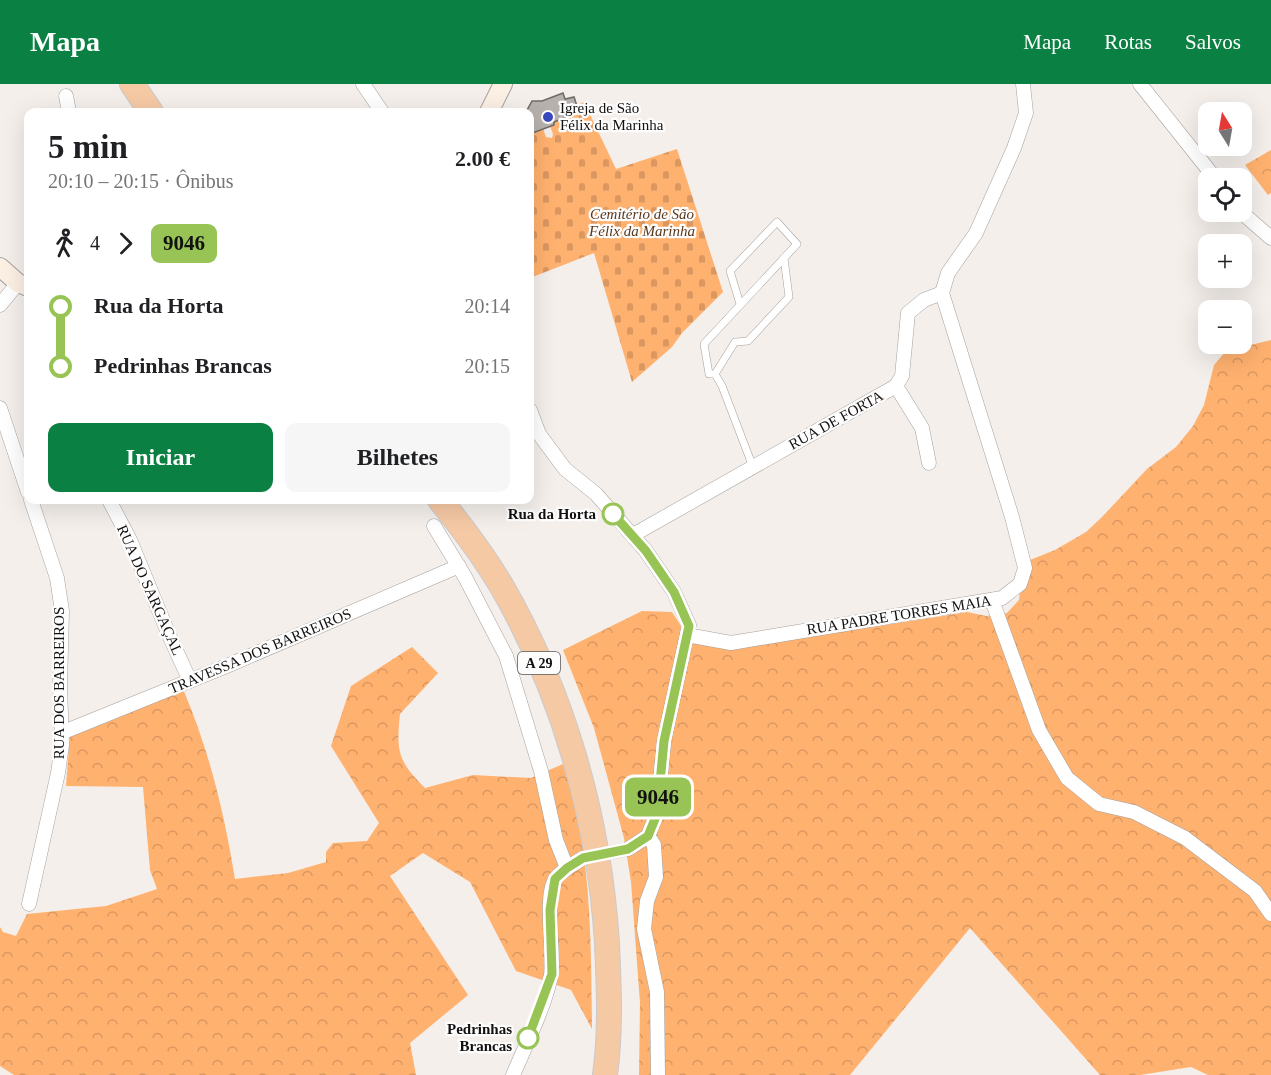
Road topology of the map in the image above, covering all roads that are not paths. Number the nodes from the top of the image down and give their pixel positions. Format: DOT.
graph roads {
  1 [pos="114,84"];
  2 [pos="132,84"];
  3 [pos="363,84"];
  4 [pos="503,84"];
  5 [pos="1140,84"];
  6 [pos="1025,85"];
  7 [pos="66,96"];
  8 [pos="68,108"];
  9 [pos="129,108"];
  10 [pos="148,108"];
  11 [pos="379,108"];
  12 [pos="491,108"];
  13 [pos="1207,168"];
  14 [pos="1252,222"];
  15 [pos="1271,238"];
  16 [pos="784,258"];
  17 [pos="0,267"];
  18 [pos="23,285"];
  19 [pos="942,293"];
  20 [pos="740,304"];
  21 [pos="0,305"];
  22 [pos="715,374"];
  23 [pos="896,386"];
  24 [pos="0,408"];
  25 [pos="534,421"];
  26 [pos="929,463"];
  27 [pos="753,467"];
  28 [pos="24,480"];
  29 [pos="32,504"];
  30 [pos="111,504"];
  31 [pos="443,504"];
  32 [pos="464,504"];
  33 [pos="435,526"];
  34 [pos="633,535"];
  35 [pos="459,566"];
  36 [pos="992,600"];
  37 [pos="687,634"];
  38 [pos="190,681"];
  39 [pos="61,733"];
  40 [pos="648,836"];
  41 [pos="628,849"];
  42 [pos="583,858"];
  43 [pos="567,868"];
  44 [pos="29,904"];
  45 [pos="1271,914"];
  46 [pos="513,1075"];
  47 [pos="605,1075"];
  48 [pos="622,1075"];
  49 [pos="658,1075"];
  1 -- 9 [label="highway"];
  2 -- 10 [label="highway"];
  3 -- 11 [label="street"];
  4 -- 12 [label="main road"];
  5 -- 13 [label="street"];
  6 -- 19 [label="street"];
  7 -- 8 [label="street"];
  14 -- 15 [label="street"];
  16 -- 20 [label="lane"];
  16 -- 20 [label="lane"];
  16 -- 22 [label="lane"];
  17 -- 18 [label="main road"];
  18 -- 21 [label="street"];
  19 -- 23 [label="street, RUA DE FORTA"];
  19 -- 36 [label="street, RUA PADRE TORRES MAIA"];
  20 -- 22 [label="lane"];
  22 -- 27 [label="lane"];
  23 -- 26 [label="street"];
  23 -- 27 [label="street, RUA DE FORTA"];
  24 -- 28 [label="street"];
  25 -- 34 [label="street"];
  27 -- 34 [label="street, RUA DE FORTA"];
  29 -- 39 [label="street, RUA DOS BARREIROS"];
  30 -- 38 [label="street, RUA DO SARGAÇAL"];
  31 -- 47 [label="highway, A 29"];
  32 -- 48 [label="highway, A 29"];
  33 -- 35 [label="street"];
  34 -- 37 [label="street"];
  35 -- 38 [label="street, TRAVESSA DOS BARREIROS"];
  35 -- 43 [label="street"];
  36 -- 37 [label="street, RUA PADRE TORRES MAIA"];
  36 -- 45 [label="street"];
  37 -- 40 [label="street"];
  38 -- 39 [label="street, TRAVESSA DOS BARREIROS"];
  39 -- 44 [label="street, RUA DOS BARREIROS"];
  40 -- 41 [label="street"];
  40 -- 49 [label="street"];
  42 -- 43 [label="street"];
  43 -- 46 [label="street"];
}
